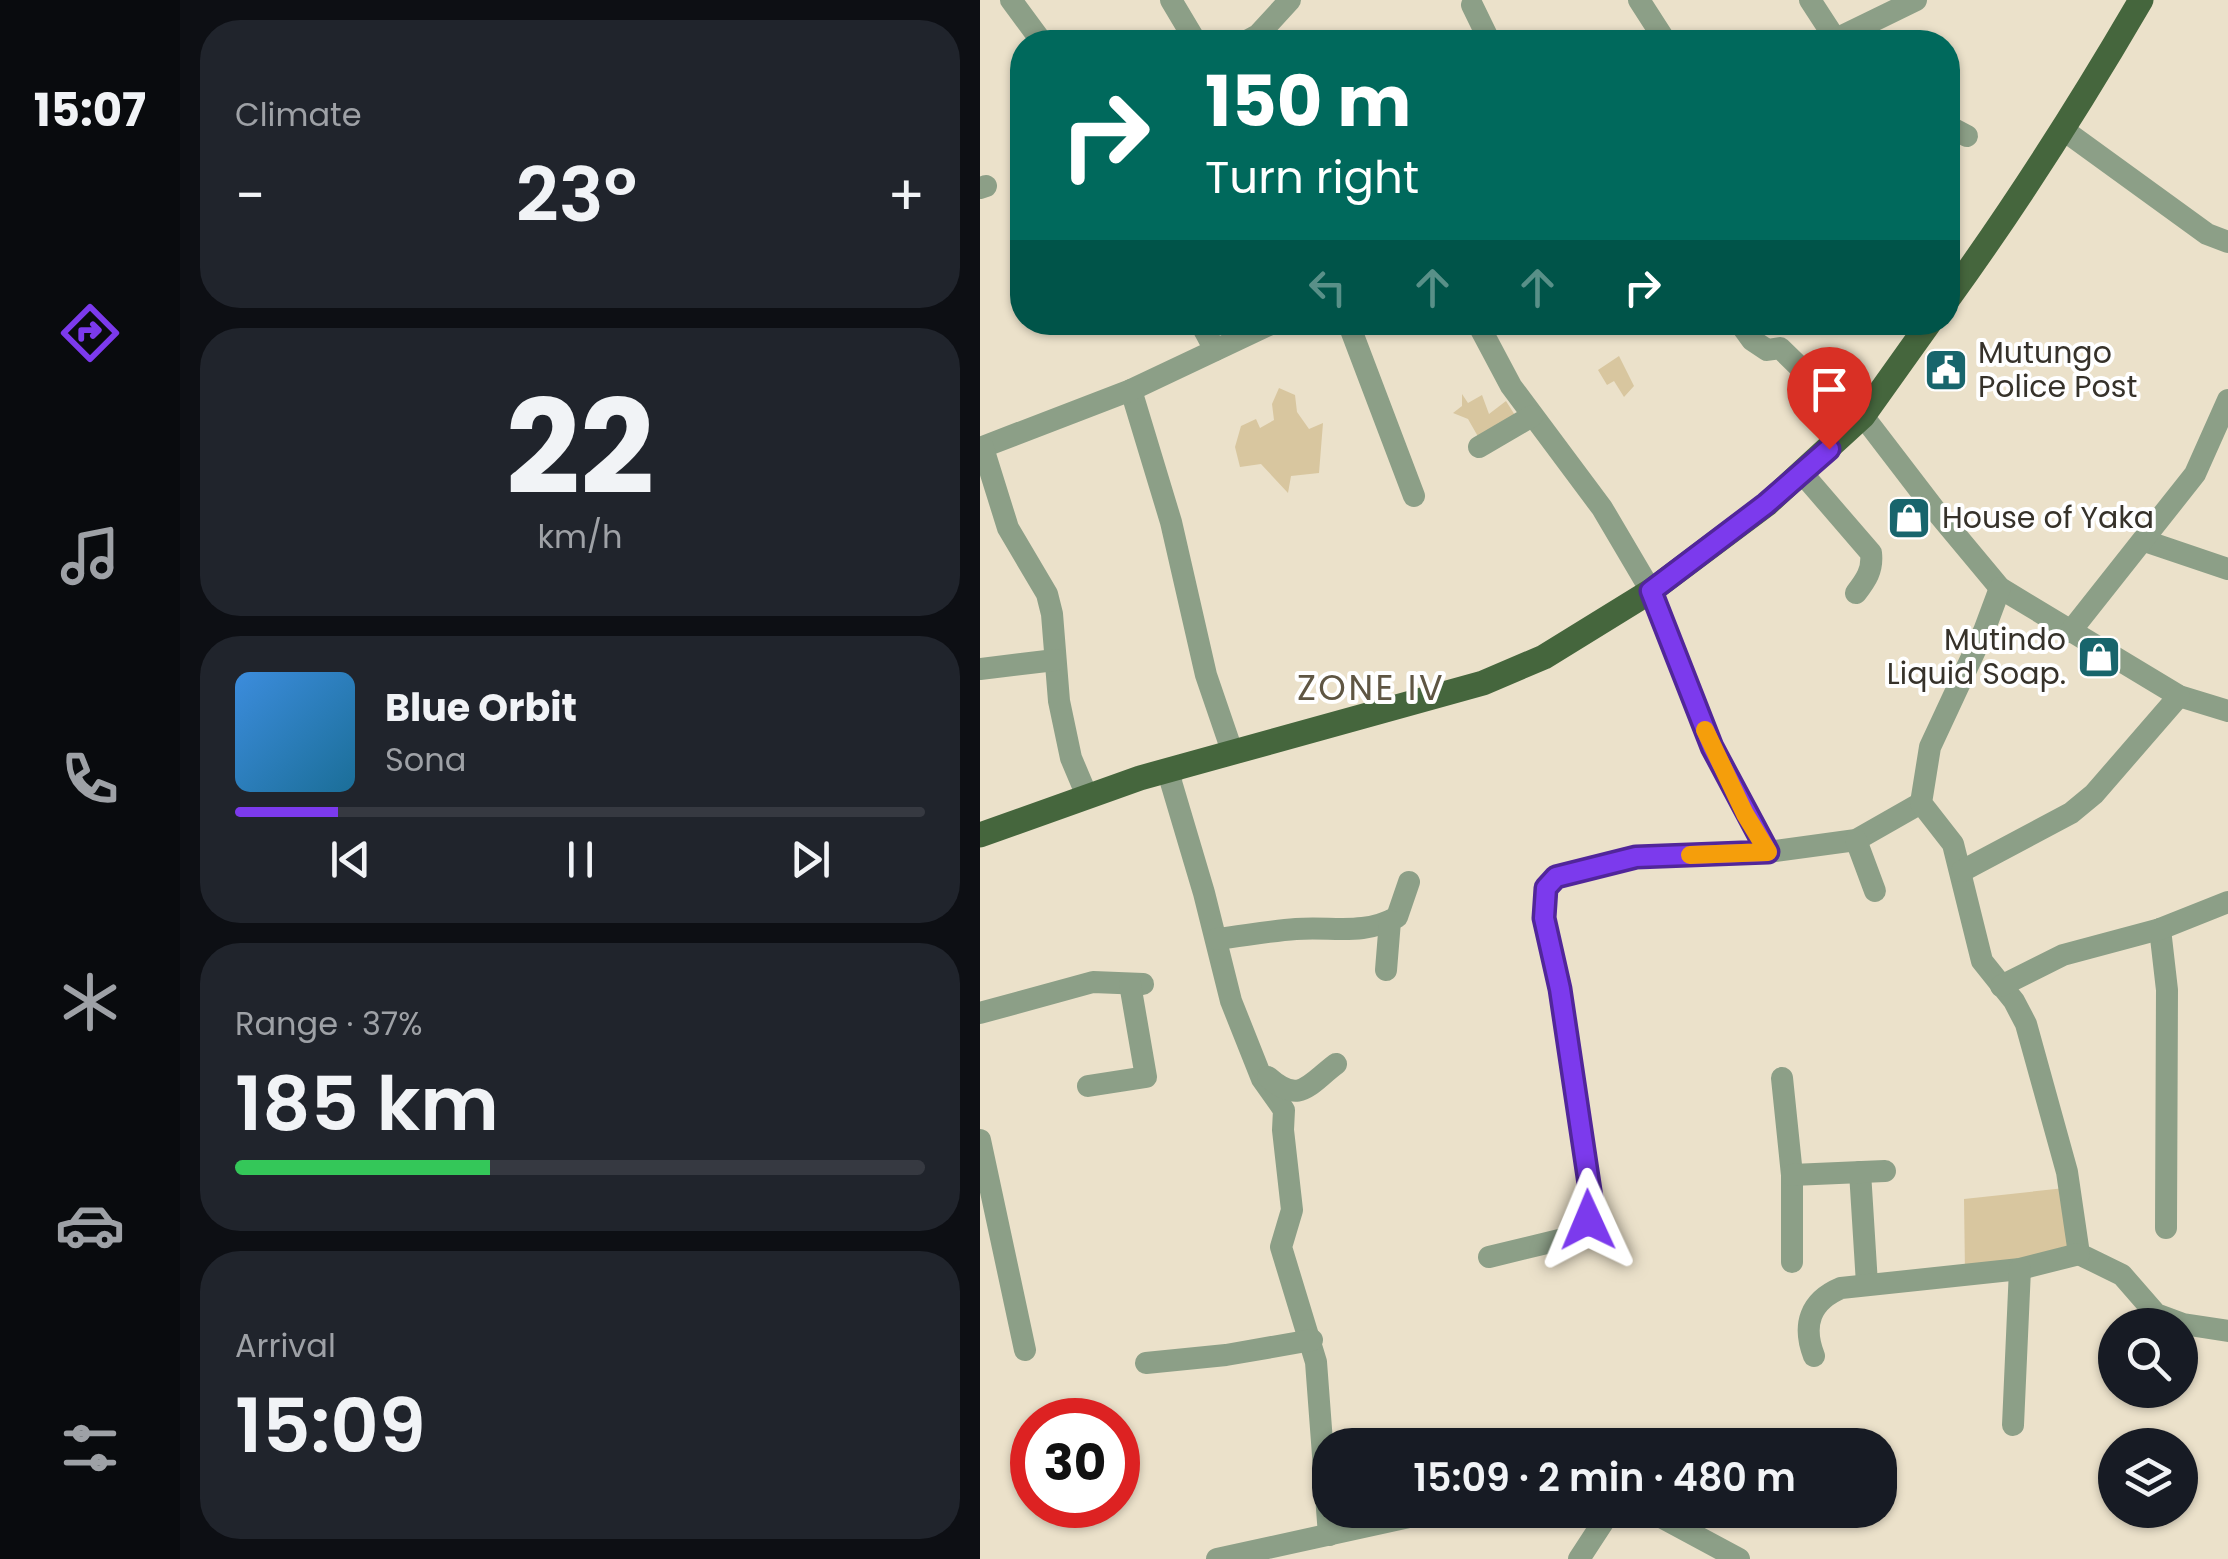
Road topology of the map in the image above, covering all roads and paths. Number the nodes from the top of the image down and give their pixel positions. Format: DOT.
graph roads {
  1 [pos="1011,0"];
  2 [pos="1170,0"];
  3 [pos="1290,0"];
  4 [pos="1639,0"];
  5 [pos="1810,0"];
  6 [pos="1916,0"];
  7 [pos="2141,0"];
  8 [pos="1472,5"];
  9 [pos="1033,30"];
  10 [pos="1189,30"];
  11 [pos="1263,30"];
  12 [pos="1484,30"];
  13 [pos="1658,30"];
  14 [pos="1832,30"];
  15 [pos="1858,30"];
  16 [pos="2065,131"];
  17 [pos="2228,242"];
  18 [pos="1960,283"];
  19 [pos="1206,335"];
  20 [pos="1247,335"];
  21 [pos="1353,335"];
  22 [pos="1484,335"];
  23 [pos="1748,335"];
  24 [pos="1921,335"];
  25 [pos="1214,350"];
  26 [pos="1132,390"];
  27 [pos="2228,400"];
  28 [pos="1532,416"];
  29 [pos="1860,419"];
  30 [pos="1480,447"];
  31 [pos="981,448"];
  32 [pos="2216,462"];
  33 [pos="1802,473"];
  34 [pos="1414,496"];
  35 [pos="2145,541"];
  36 [pos="2228,569"];
  37 [pos="2000,588"];
  38 [pos="1651,591"];
  39 [pos="1856,592"];
  40 [pos="2070,632"];
  41 [pos="1055,660"];
  42 [pos="980,669"];
  43 [pos="2179,696"];
  44 [pos="2228,710"];
  45 [pos="1232,751"];
  46 [pos="1172,769"];
  47 [pos="1087,796"];
  48 [pos="1921,803"];
  49 [pos="980,835"];
  50 [pos="1856,840"];
  51 [pos="1768,852"];
  52 [pos="1962,871"];
  53 [pos="1409,882"];
  54 [pos="1875,891"];
  55 [pos="2228,902"];
  56 [pos="1390,922"];
  57 [pos="2160,929"];
  58 [pos="1216,939"];
  59 [pos="1386,970"];
  60 [pos="2001,986"];
  61 [pos="980,1013"];
  62 [pos="1336,1064"];
  63 [pos="1258,1068"];
  64 [pos="1782,1078"];
  65 [pos="1088,1086"];
  66 [pos="980,1140"];
  67 [pos="1885,1171"];
  68 [pos="1860,1172"];
  69 [pos="1792,1174"];
  70 [pos="2166,1228"];
  71 [pos="2079,1254"];
  72 [pos="1489,1257"];
  73 [pos="1792,1262"];
  74 [pos="2020,1269"];
  75 [pos="1867,1284"];
  76 [pos="2228,1332"];
  77 [pos="1312,1340"];
  78 [pos="1025,1350"];
  79 [pos="1814,1356"];
  80 [pos="1146,1362"];
  81 [pos="2013,1426"];
  82 [pos="1361,1528"];
  83 [pos="1599,1528"];
  84 [pos="1681,1528"];
  85 [pos="1329,1535"];
  86 [pos="1218,1559"];
  87 [pos="1579,1559"];
  88 [pos="1739,1559"];
  1 -- 9 [label="street"];
  2 -- 10 [label="street"];
  3 -- 11 [label="street"];
  4 -- 13 [label="street"];
  5 -- 14 [label="street"];
  6 -- 15 [label="street"];
  7 -- 16 [label="main road"];
  8 -- 12 [label="street"];
  16 -- 17 [label="street"];
  16 -- 18 [label="main road"];
  19 -- 25 [label="street"];
  20 -- 25 [label="street"];
  21 -- 34 [label="street"];
  22 -- 28 [label="street"];
  23 -- 29 [label="street"];
  24 -- 29 [label="main road"];
  25 -- 26 [label="street"];
  26 -- 31 [label="street"];
  26 -- 45 [label="street"];
  27 -- 32 [label="street"];
  28 -- 30 [label="street"];
  28 -- 38 [label="street"];
  29 -- 33 [label="main road"];
  29 -- 37 [label="street"];
  31 -- 41 [label="street"];
  32 -- 35 [label="street"];
  33 -- 38 [label="main road"];
  33 -- 39 [label="street"];
  35 -- 36 [label="street"];
  35 -- 40 [label="street"];
  37 -- 40 [label="street"];
  37 -- 48 [label="street"];
  38 -- 45 [label="main road"];
  38 -- 51 [label="street"];
  40 -- 43 [label="street"];
  41 -- 42 [label="street"];
  41 -- 47 [label="street"];
  43 -- 44 [label="street"];
  43 -- 52 [label="street"];
  45 -- 46 [label="main road"];
  46 -- 47 [label="main road"];
  46 -- 58 [label="street"];
  47 -- 49 [label="main road"];
  48 -- 50 [label="street"];
  48 -- 52 [label="street"];
  50 -- 51 [label="street"];
  50 -- 54 [label="street"];
  51 -- 72 [label="street"];
  52 -- 60 [label="street"];
  53 -- 56 [label="street"];
  55 -- 57 [label="street"];
  56 -- 58 [label="street"];
  56 -- 59 [label="street"];
  57 -- 60 [label="street"];
  57 -- 70 [label="street"];
  58 -- 63 [label="street"];
  60 -- 71 [label="street"];
  61 -- 65 [label="street"];
  62 -- 63 [label="street"];
  63 -- 77 [label="street"];
  64 -- 69 [label="street"];
  66 -- 78 [label="street"];
  67 -- 68 [label="street"];
  68 -- 69 [label="street"];
  68 -- 75 [label="street"];
  69 -- 73 [label="street"];
  71 -- 74 [label="street"];
  71 -- 76 [label="street"];
  74 -- 75 [label="street"];
  74 -- 81 [label="street"];
  75 -- 79 [label="street"];
  77 -- 80 [label="street"];
  77 -- 85 [label="street"];
  82 -- 85 [label="street"];
  83 -- 87 [label="street"];
  84 -- 88 [label="street"];
  85 -- 86 [label="street"];
}
